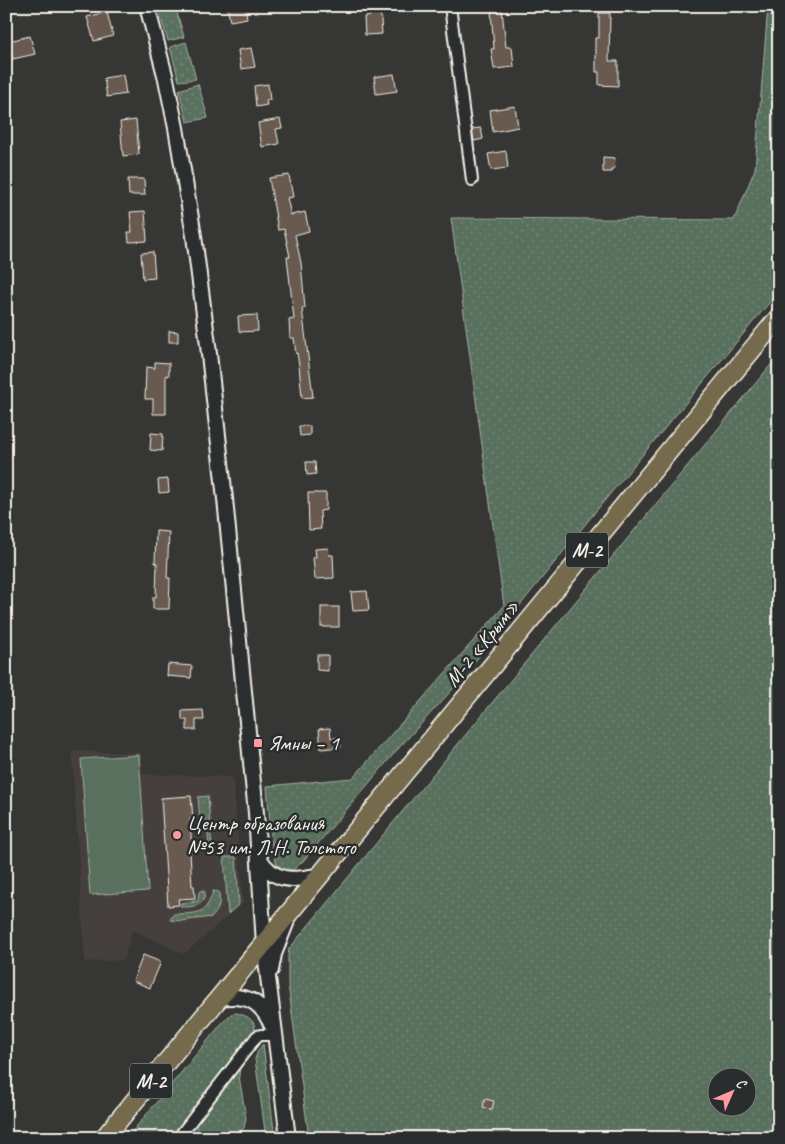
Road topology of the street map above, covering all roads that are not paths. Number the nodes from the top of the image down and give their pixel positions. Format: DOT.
graph roads {
  1 [pos="146,6"];
  2 [pos="450,6"];
  3 [pos="472,180"];
  4 [pos="779,317"];
  5 [pos="259,858"];
  6 [pos="321,875"];
  7 [pos="290,912"];
  8 [pos="264,945"];
  9 [pos="269,985"];
  10 [pos="219,998"];
  11 [pos="276,1035"];
  12 [pos="104,1138"];
  13 [pos="178,1138"];
  14 [pos="288,1138"];
  1 -- 5 [label="main road"];
  2 -- 3 [label="street"];
  4 -- 6 [label="highway, М-2 «Крым» / М-2"];
  5 -- 6 [label="main road"];
  5 -- 8 [label="main road"];
  6 -- 7 [label="highway, М-2 «Крым» / М-2"];
  7 -- 8 [label="highway, М-2 «Крым» / М-2"];
  7 -- 9 [label="main road"];
  8 -- 9 [label="main road"];
  8 -- 10 [label="highway, М-2 «Крым» / М-2"];
  9 -- 11 [label="main road"];
  10 -- 11 [label="main road"];
  10 -- 12 [label="highway, М-2"];
  11 -- 13 [label="street"];
  11 -- 14 [label="main road"];
}
